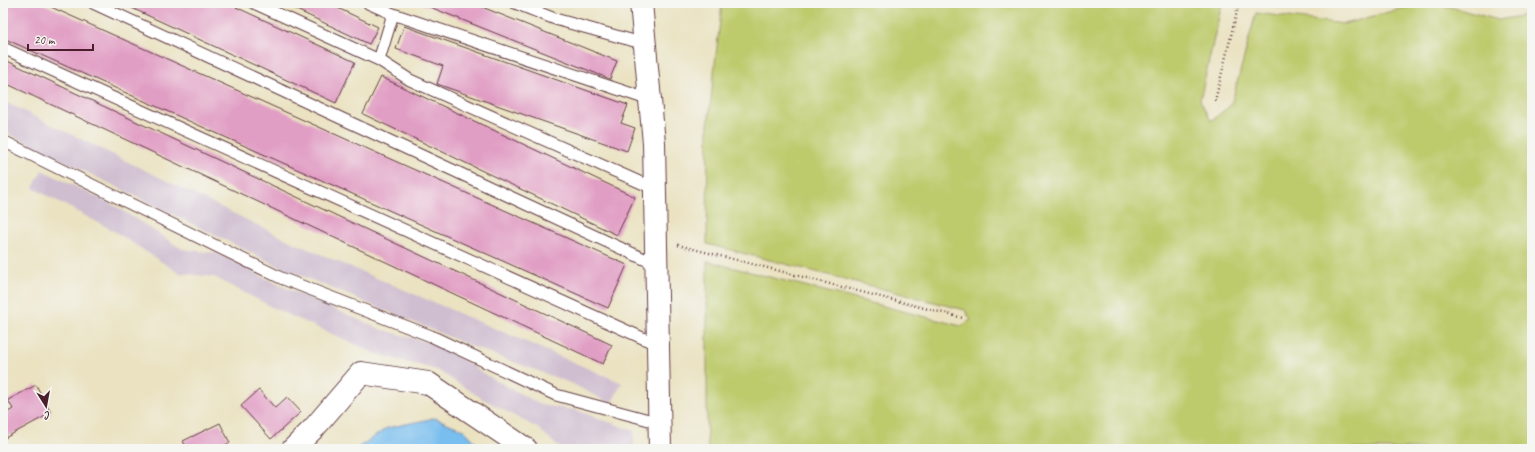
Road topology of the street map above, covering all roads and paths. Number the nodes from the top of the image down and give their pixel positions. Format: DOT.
graph roads {
  1 [pos="93,3"];
  2 [pos="254,3"];
  3 [pos="368,3"];
  4 [pos="515,3"];
  5 [pos="641,3"];
  6 [pos="1239,3"];
  7 [pos="393,14"];
  8 [pos="645,44"];
  9 [pos="3,48"];
  10 [pos="379,60"];
  11 [pos="650,100"];
  12 [pos="1215,101"];
  13 [pos="3,141"];
  14 [pos="655,189"];
  15 [pos="656,239"];
  16 [pos="657,265"];
  17 [pos="963,318"];
  18 [pos="658,345"];
  19 [pos="660,424"];
  20 [pos="293,449"];
  21 [pos="526,449"];
  22 [pos="660,449"];
  1 -- 16 [label="lane"];
  2 -- 10 [label="lane"];
  3 -- 7 [label="lane"];
  4 -- 8 [label="lane"];
  5 -- 8 [label="street"];
  6 -- 12 [label="path"];
  7 -- 10 [label="lane"];
  7 -- 11 [label="lane"];
  8 -- 11 [label="street"];
  9 -- 18 [label="lane"];
  10 -- 14 [label="lane"];
  11 -- 14 [label="street"];
  13 -- 19 [label="lane"];
  14 -- 15 [label="street"];
  15 -- 16 [label="street"];
  15 -- 17 [label="path"];
  16 -- 18 [label="street"];
  18 -- 19 [label="street"];
  19 -- 22 [label="street"];
  20 -- 21 [label="street"];
}
